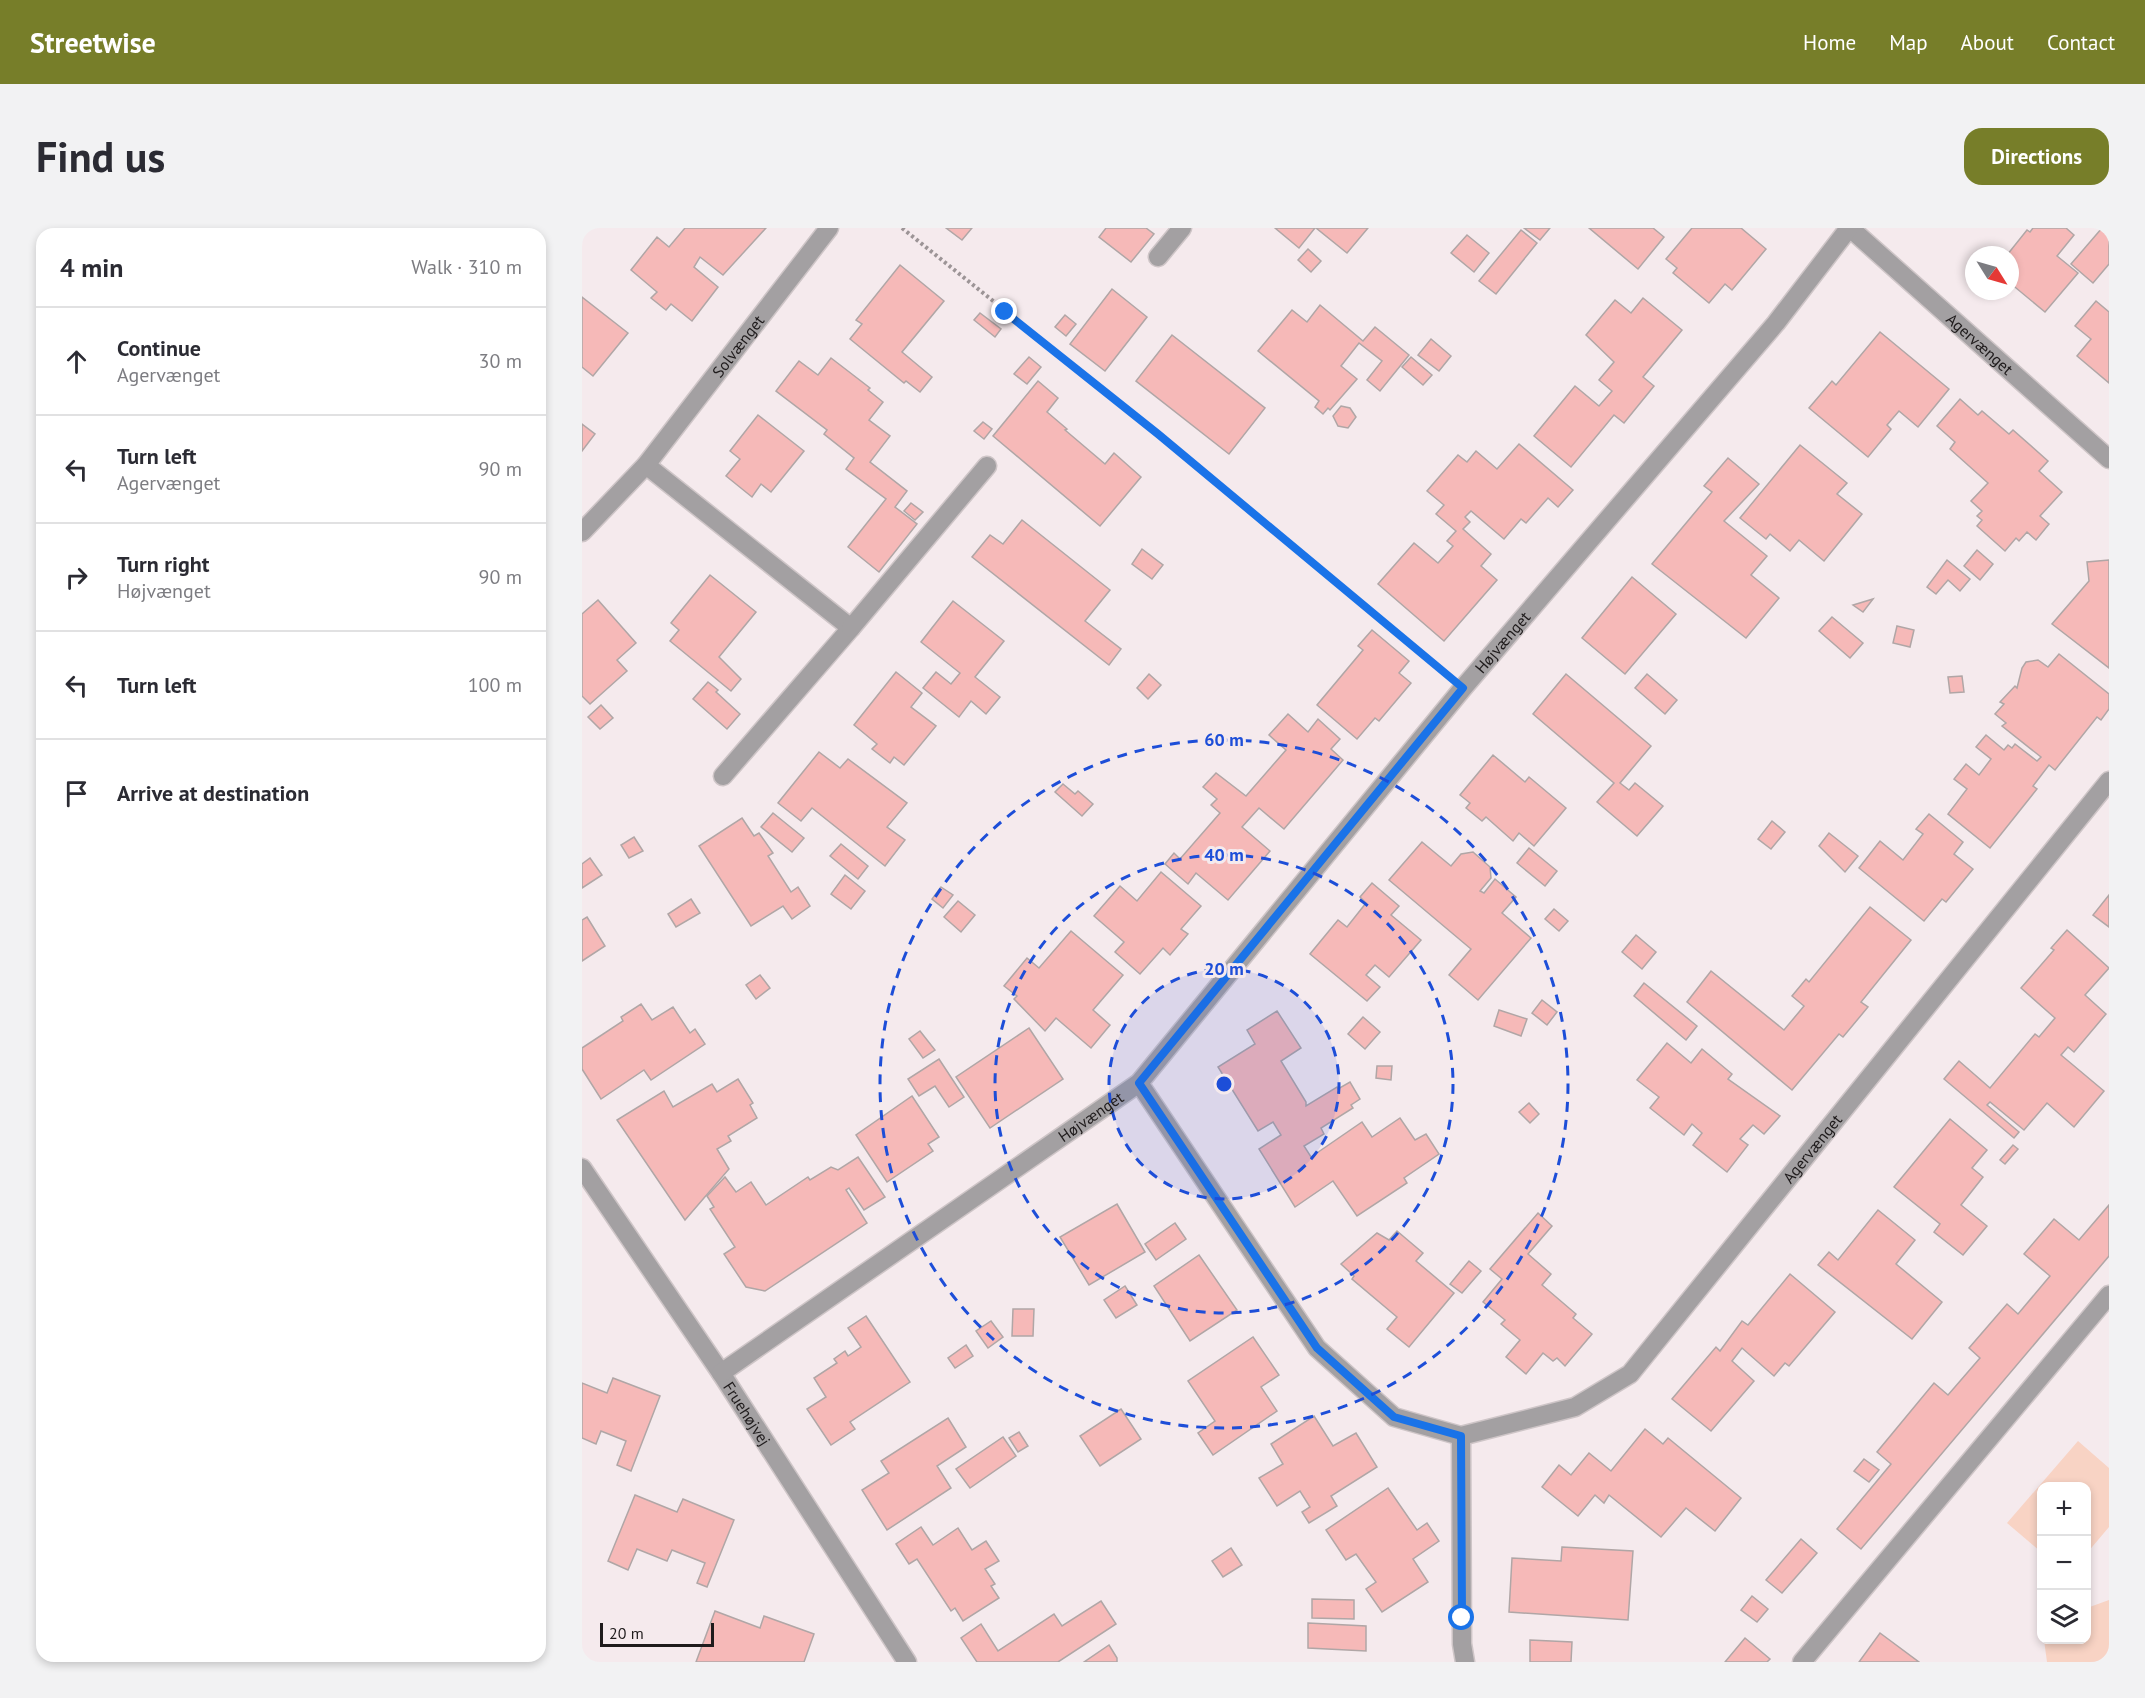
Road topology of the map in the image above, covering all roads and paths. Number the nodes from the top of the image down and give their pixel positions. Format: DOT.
graph roads {
  1 [pos="829,228"];
  2 [pos="902,228"];
  3 [pos="1182,228"];
  4 [pos="1850,228"];
  5 [pos="1158,257"];
  6 [pos="2109,459"];
  7 [pos="646,465"];
  8 [pos="987,466"];
  9 [pos="582,532"];
  10 [pos="851,627"];
  11 [pos="1463,688"];
  12 [pos="723,776"];
  13 [pos="2109,781"];
  14 [pos="1139,1083"];
  15 [pos="582,1168"];
  16 [pos="2109,1295"];
  17 [pos="721,1373"];
  18 [pos="1461,1436"];
  19 [pos="907,1662"];
  20 [pos="1465,1662"];
  21 [pos="1802,1662"];
  1 -- 7 [label="street, Solvænget"];
  2 -- 11 [label="path"];
  3 -- 5 [label="street"];
  4 -- 6 [label="street, Agervænget"];
  4 -- 11 [label="street, Højvænget"];
  7 -- 9 [label="street, Solvænget"];
  7 -- 10 [label="street"];
  8 -- 10 [label="street"];
  10 -- 12 [label="street"];
  11 -- 14 [label="street, Højvænget"];
  13 -- 18 [label="street, Agervænget"];
  14 -- 17 [label="street, Højvænget"];
  14 -- 18 [label="street"];
  15 -- 17 [label="street, Fruehøjvej"];
  16 -- 21 [label="street"];
  17 -- 19 [label="street, Fruehøjvej"];
  18 -- 20 [label="street"];
}
